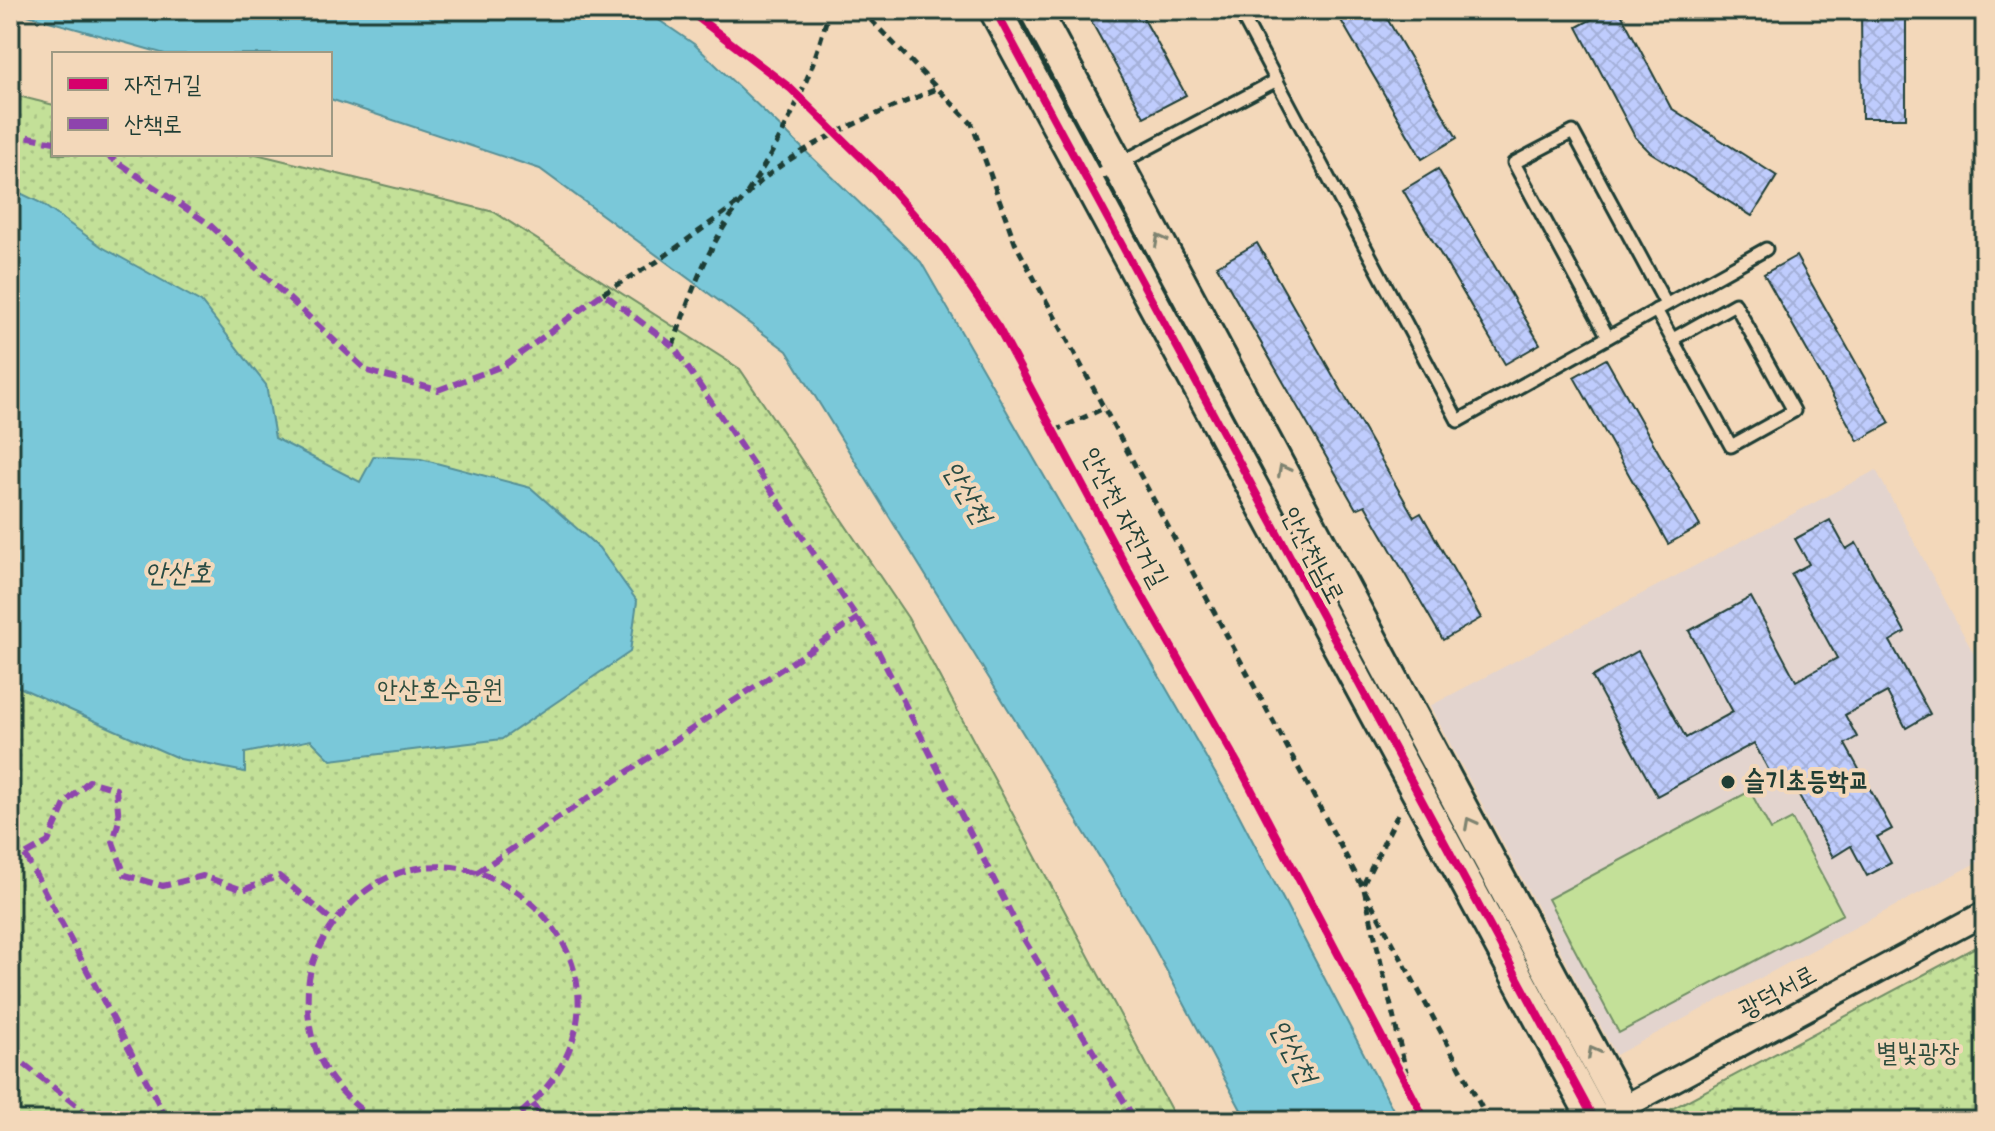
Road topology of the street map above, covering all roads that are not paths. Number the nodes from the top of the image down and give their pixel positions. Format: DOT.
graph roads {
  1 [pos="995,10"];
  2 [pos="1035,10"];
  3 [pos="1239,10"];
  4 [pos="1277,80"];
  5 [pos="1120,165"];
  6 [pos="1087,180"];
  7 [pos="1766,249"];
  8 [pos="1661,307"];
  9 [pos="1608,337"];
  10 [pos="1673,339"];
  11 [pos="1985,913"];
  12 [pos="1611,1118"];
  1 -- 6 [label="street, 안산천남로"];
  2 -- 5 [label="street, 안산천남로"];
  3 -- 4 [label="lane"];
  4 -- 5 [label="lane"];
  4 -- 9 [label="lane"];
  5 -- 6 [label="lane"];
  12 -- 5 [label="street, 안산천남로, one-way"];
  6 -- 12 [label="street, 안산천남로"];
  7 -- 8 [label="lane"];
  8 -- 9 [label="lane"];
  8 -- 9 [label="lane"];
  8 -- 10 [label="lane"];
  10 -- 10 [label="lane"];
  11 -- 12 [label="street, 광덕서로"];
}
